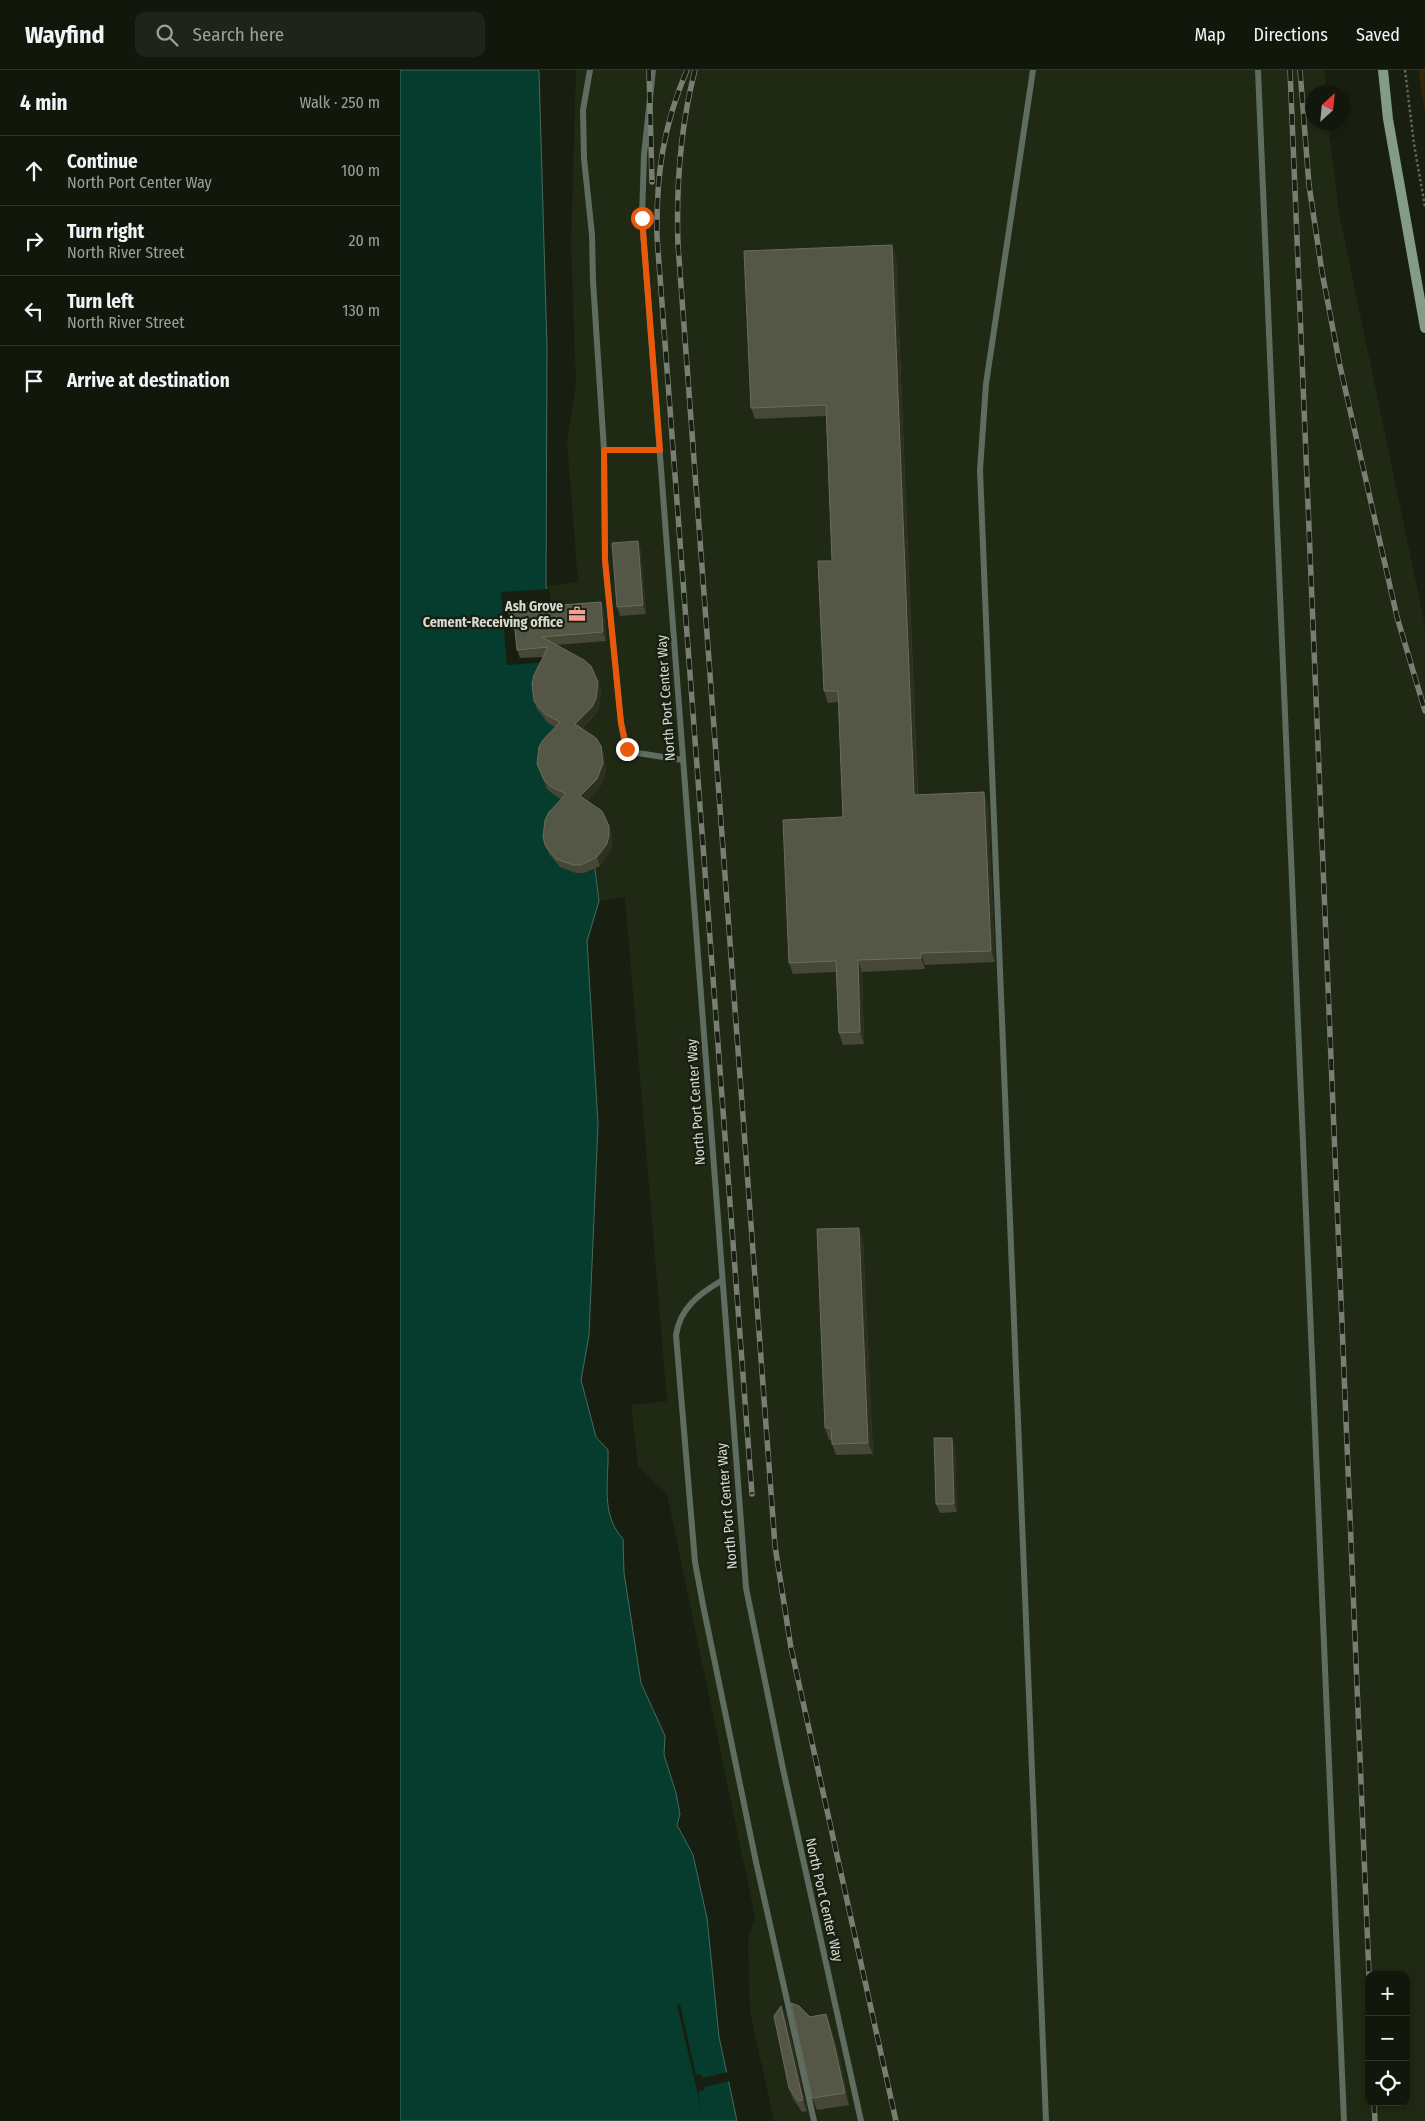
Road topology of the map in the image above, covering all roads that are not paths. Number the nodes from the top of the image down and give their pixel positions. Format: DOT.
graph roads {
  1 [pos="590,70"];
  2 [pos="653,70"];
  3 [pos="1033,70"];
  4 [pos="1258,70"];
  5 [pos="1383,70"];
  6 [pos="1425,328"];
  7 [pos="604,450"];
  8 [pos="660,450"];
  9 [pos="683,760"];
  10 [pos="722,1281"];
  11 [pos="814,2121"];
  12 [pos="861,2121"];
  13 [pos="1046,2121"];
  14 [pos="1344,2121"];
  1 -- 7 [label="lane"];
  2 -- 8 [label="lane, North Port Center Way"];
  3 -- 13 [label="lane"];
  4 -- 14 [label="lane"];
  5 -- 6 [label="main road"];
  7 -- 8 [label="lane"];
  7 -- 9 [label="lane"];
  8 -- 9 [label="lane, North Port Center Way"];
  9 -- 10 [label="lane, North Port Center Way"];
  10 -- 11 [label="lane"];
  10 -- 12 [label="lane, North Port Center Way"];
}
